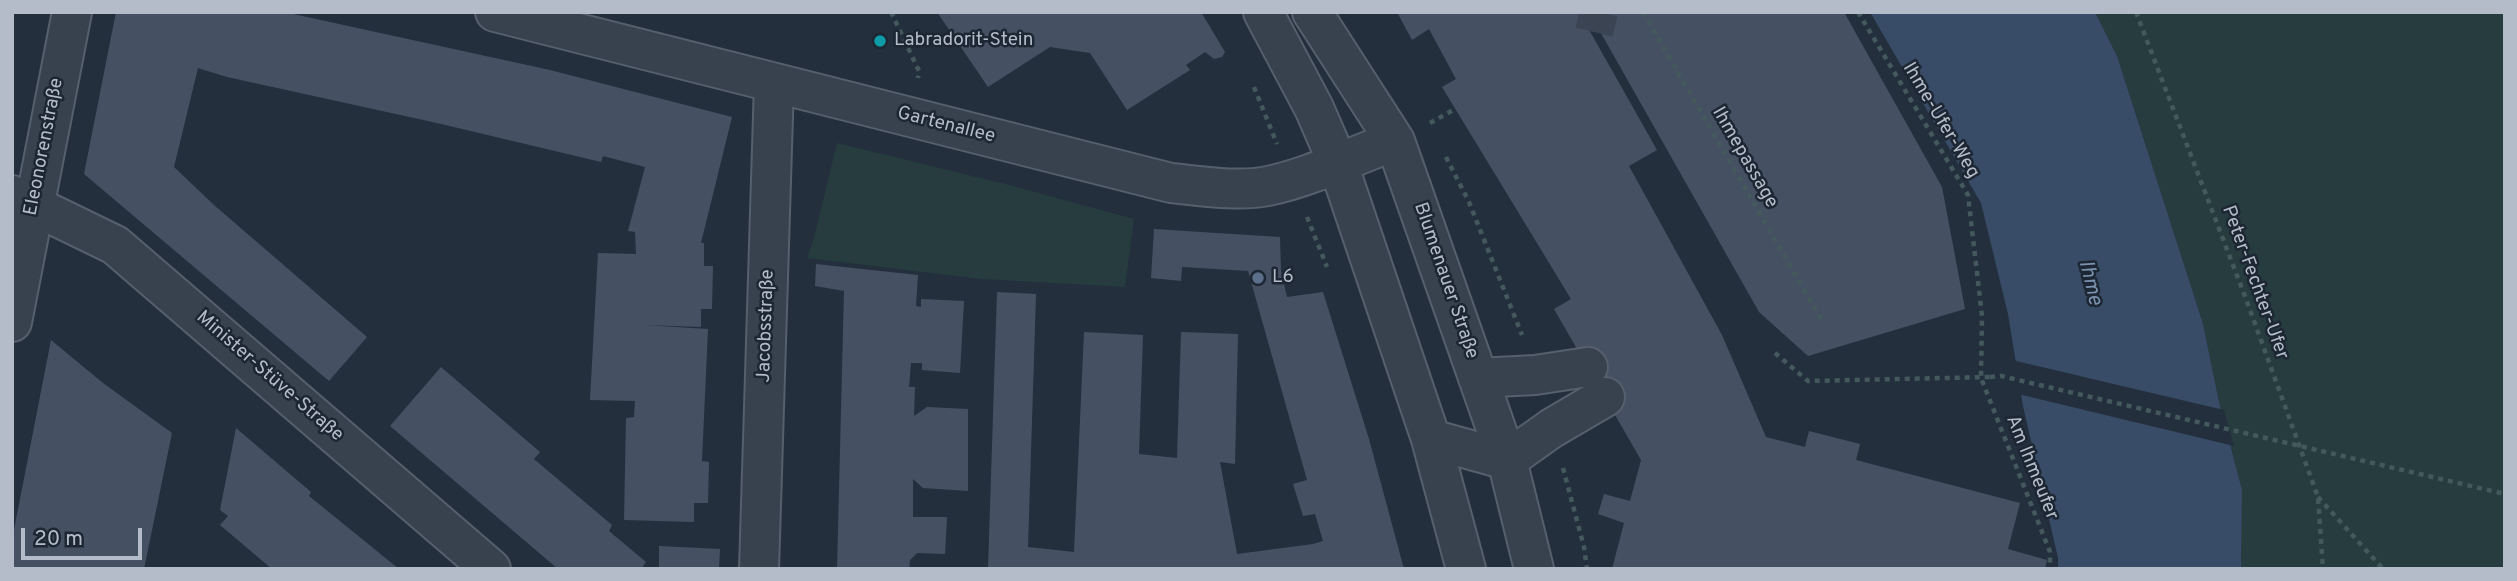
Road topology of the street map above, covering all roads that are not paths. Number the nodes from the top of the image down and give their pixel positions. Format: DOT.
graph roads {
  1 [pos="72,12"];
  2 [pos="495,12"];
  3 [pos="1263,12"];
  4 [pos="1312,12"];
  5 [pos="774,83"];
  6 [pos="1395,141"];
  7 [pos="1337,161"];
  8 [pos="23,201"];
  9 [pos="12,322"];
  10 [pos="1478,378"];
  11 [pos="1431,439"];
  12 [pos="1507,460"];
  13 [pos="491,569"];
  14 [pos="759,569"];
  15 [pos="1466,569"];
  16 [pos="1534,569"];
  1 -- 8 [label="street, Eleonorenstraße"];
  2 -- 5 [label="street, Gartenallee"];
  3 -- 7 [label="street"];
  4 -- 6 [label="street, Blumenauer Straße"];
  5 -- 7 [label="street, Gartenallee"];
  5 -- 14 [label="street, Jacobsstraße"];
  6 -- 7 [label="street, Gartenallee"];
  6 -- 10 [label="street, Blumenauer Straße"];
  7 -- 11 [label="street"];
  8 -- 9 [label="street, Eleonorenstraße"];
  8 -- 13 [label="street, Minister-Stüve-Straße"];
  10 -- 12 [label="street, Blumenauer Straße"];
  10 -- 12 [label="street"];
  11 -- 12 [label="street"];
  11 -- 15 [label="street"];
  12 -- 16 [label="street, Blumenauer Straße"];
}
